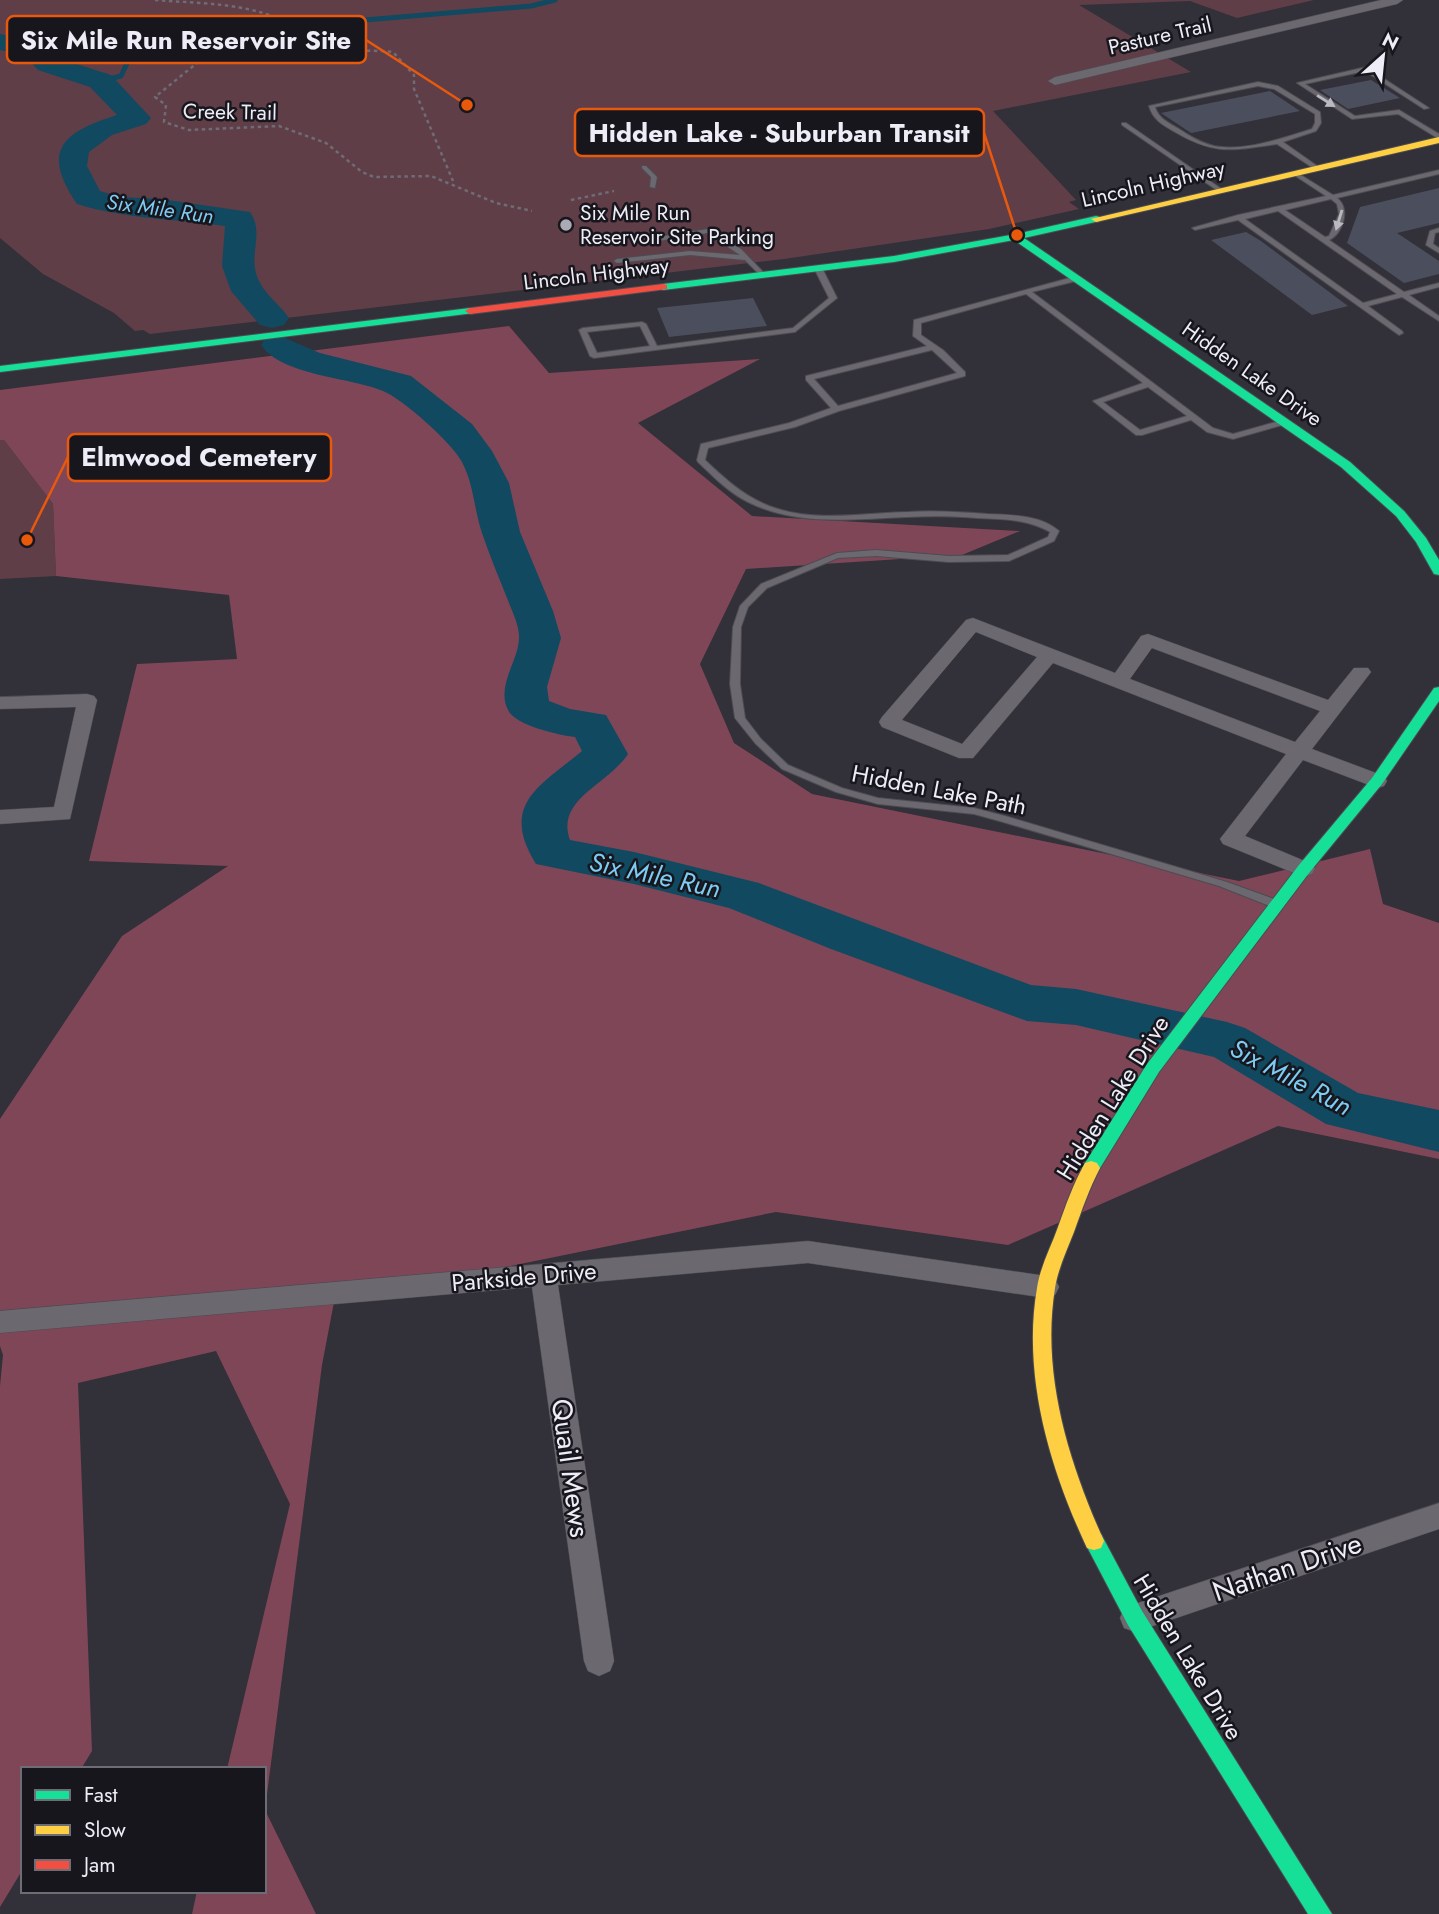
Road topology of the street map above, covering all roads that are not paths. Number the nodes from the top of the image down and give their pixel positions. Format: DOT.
graph roads {
  1 [pos="1397,0"];
  2 [pos="1055,81"];
  3 [pos="1399,112"];
  4 [pos="1124,124"];
  5 [pos="1439,139"];
  6 [pos="1278,142"];
  7 [pos="644,167"];
  8 [pos="1318,169"];
  9 [pos="1439,172"];
  10 [pos="1296,174"];
  11 [pos="653,187"];
  12 [pos="1220,190"];
  13 [pos="1332,197"];
  14 [pos="1278,208"];
  15 [pos="1238,217"];
  16 [pos="1195,228"];
  17 [pos="1439,230"];
  18 [pos="1016,237"];
  19 [pos="658,239"];
  20 [pos="1323,240"];
  21 [pos="1439,251"];
  22 [pos="746,258"];
  23 [pos="617,261"];
  24 [pos="818,268"];
  25 [pos="762,275"];
  26 [pos="1077,278"];
  27 [pos="1439,285"];
  28 [pos="1026,292"];
  29 [pos="1402,295"];
  30 [pos="1362,305"];
  31 [pos="1439,319"];
  32 [pos="1399,333"];
  33 [pos="933,347"];
  34 [pos="655,348"];
  35 [pos="0,369"];
  36 [pos="1148,384"];
  37 [pos="836,409"];
  38 [pos="1192,417"];
  39 [pos="1283,422"];
  40 [pos="1439,571"];
  41 [pos="1049,655"];
  42 [pos="1361,672"];
  43 [pos="1119,681"];
  44 [pos="1436,702"];
  45 [pos="0,703"];
  46 [pos="1332,709"];
  47 [pos="1300,751"];
  48 [pos="1377,781"];
  49 [pos="0,817"];
  50 [pos="1304,869"];
  51 [pos="1277,904"];
  52 [pos="543,1275"];
  53 [pos="1046,1287"];
  54 [pos="0,1322"];
  55 [pos="1439,1516"];
  56 [pos="1135,1619"];
  57 [pos="599,1661"];
  58 [pos="1321,1914"];
  1 -- 2 [label="street, Pasture Trail"];
  3 -- 3 [label="lane, one-way"];
  3 -- 5 [label="lane"];
  4 -- 12 [label="lane"];
  5 -- 8 [label="street, Lincoln Highway"];
  6 -- 6 [label="lane"];
  6 -- 8 [label="lane"];
  7 -- 11 [label="lane"];
  8 -- 10 [label="street, Lincoln Highway"];
  9 -- 13 [label="lane"];
  10 -- 12 [label="street, Lincoln Highway"];
  10 -- 13 [label="lane"];
  12 -- 18 [label="street, Lincoln Highway"];
  13 -- 14 [label="lane"];
  13 -- 20 [label="lane, one-way"];
  14 -- 15 [label="lane"];
  14 -- 20 [label="lane"];
  15 -- 16 [label="lane"];
  15 -- 30 [label="lane"];
  17 -- 21 [label="lane"];
  18 -- 24 [label="street, Lincoln Highway"];
  18 -- 26 [label="street, Hidden Lake Drive"];
  19 -- 22 [label="lane"];
  20 -- 29 [label="lane"];
  22 -- 23 [label="lane"];
  22 -- 25 [label="lane"];
  24 -- 25 [label="street, Lincoln Highway"];
  24 -- 34 [label="lane"];
  25 -- 35 [label="street, Lincoln Highway"];
  26 -- 28 [label="lane"];
  26 -- 39 [label="street, Hidden Lake Drive"];
  27 -- 29 [label="lane"];
  28 -- 33 [label="lane"];
  28 -- 36 [label="lane"];
  29 -- 30 [label="lane"];
  29 -- 31 [label="lane"];
  30 -- 32 [label="lane"];
  33 -- 37 [label="lane"];
  33 -- 37 [label="lane"];
  34 -- 34 [label="lane"];
  36 -- 38 [label="lane"];
  36 -- 38 [label="lane"];
  37 -- 51 [label="lane, Hidden Lake Path"];
  38 -- 39 [label="lane"];
  39 -- 40 [label="street, Hidden Lake Drive"];
  41 -- 41 [label="street"];
  41 -- 43 [label="street"];
  42 -- 46 [label="street"];
  43 -- 46 [label="street"];
  43 -- 47 [label="street"];
  44 -- 48 [label="street, Hidden Lake Drive"];
  45 -- 49 [label="street"];
  46 -- 47 [label="street"];
  47 -- 48 [label="street"];
  47 -- 50 [label="street"];
  48 -- 50 [label="street, Hidden Lake Drive"];
  50 -- 51 [label="street, Hidden Lake Drive"];
  51 -- 53 [label="street, Hidden Lake Drive"];
  52 -- 53 [label="street, Parkside Drive"];
  52 -- 54 [label="street, Parkside Drive"];
  52 -- 57 [label="street, Quail Mews"];
  53 -- 56 [label="street, Hidden Lake Drive"];
  55 -- 56 [label="street, Nathan Drive"];
  56 -- 58 [label="street, Hidden Lake Drive"];
}
